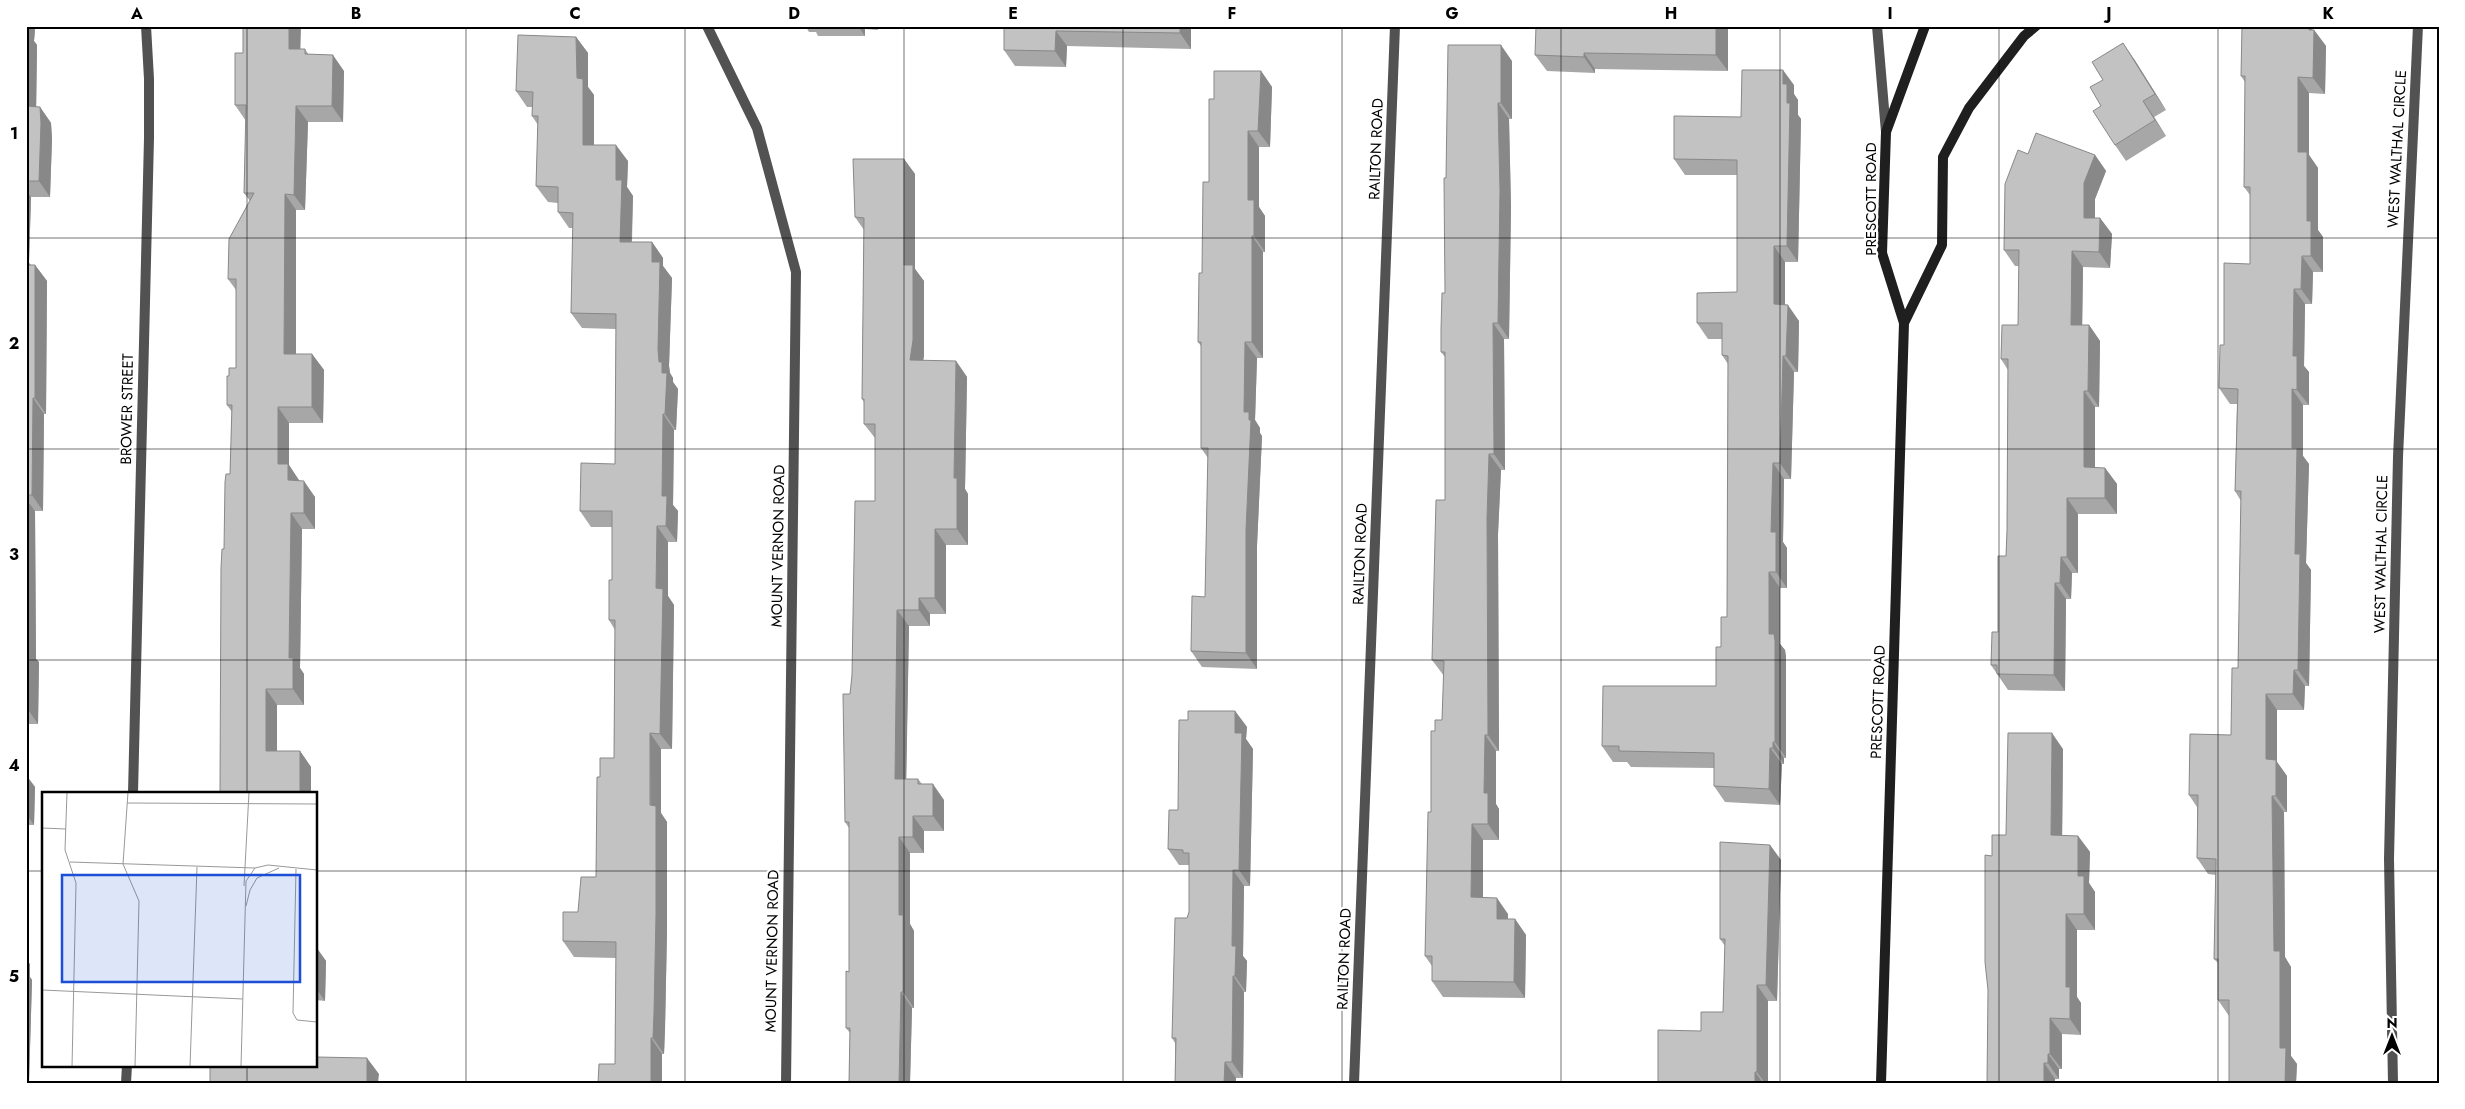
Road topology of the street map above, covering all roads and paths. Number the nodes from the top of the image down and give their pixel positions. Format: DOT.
graph roads {
  1 [pos="146,26"];
  2 [pos="707,26"];
  3 [pos="1395,26"];
  4 [pos="1877,26"];
  5 [pos="1924,26"];
  6 [pos="2036,26"];
  7 [pos="2418,26"];
  8 [pos="2024,31"];
  9 [pos="1886,132"];
  10 [pos="1904,323"];
  11 [pos="133,792"];
  12 [pos="127,1066"];
  13 [pos="126,1083"];
  14 [pos="786,1083"];
  15 [pos="1354,1083"];
  16 [pos="1881,1083"];
  17 [pos="2393,1083"];
  1 -- 11 [label="street, BROWER STREET"];
  2 -- 14 [label="street, MOUNT VERNON ROAD"];
  3 -- 15 [label="street, RAILTON ROAD"];
  4 -- 9 [label="street, PRESCOTT ROAD"];
  5 -- 9 [label="main road, PRESCOTT ROAD"];
  6 -- 8 [label="main road, PRESCOTT ROAD"];
  7 -- 17 [label="street, WEST WALTHAL CIRCLE"];
  8 -- 10 [label="main road, PRESCOTT ROAD"];
  9 -- 10 [label="main road, PRESCOTT ROAD"];
  10 -- 16 [label="main road, PRESCOTT ROAD"];
  12 -- 13 [label="street"];
}
